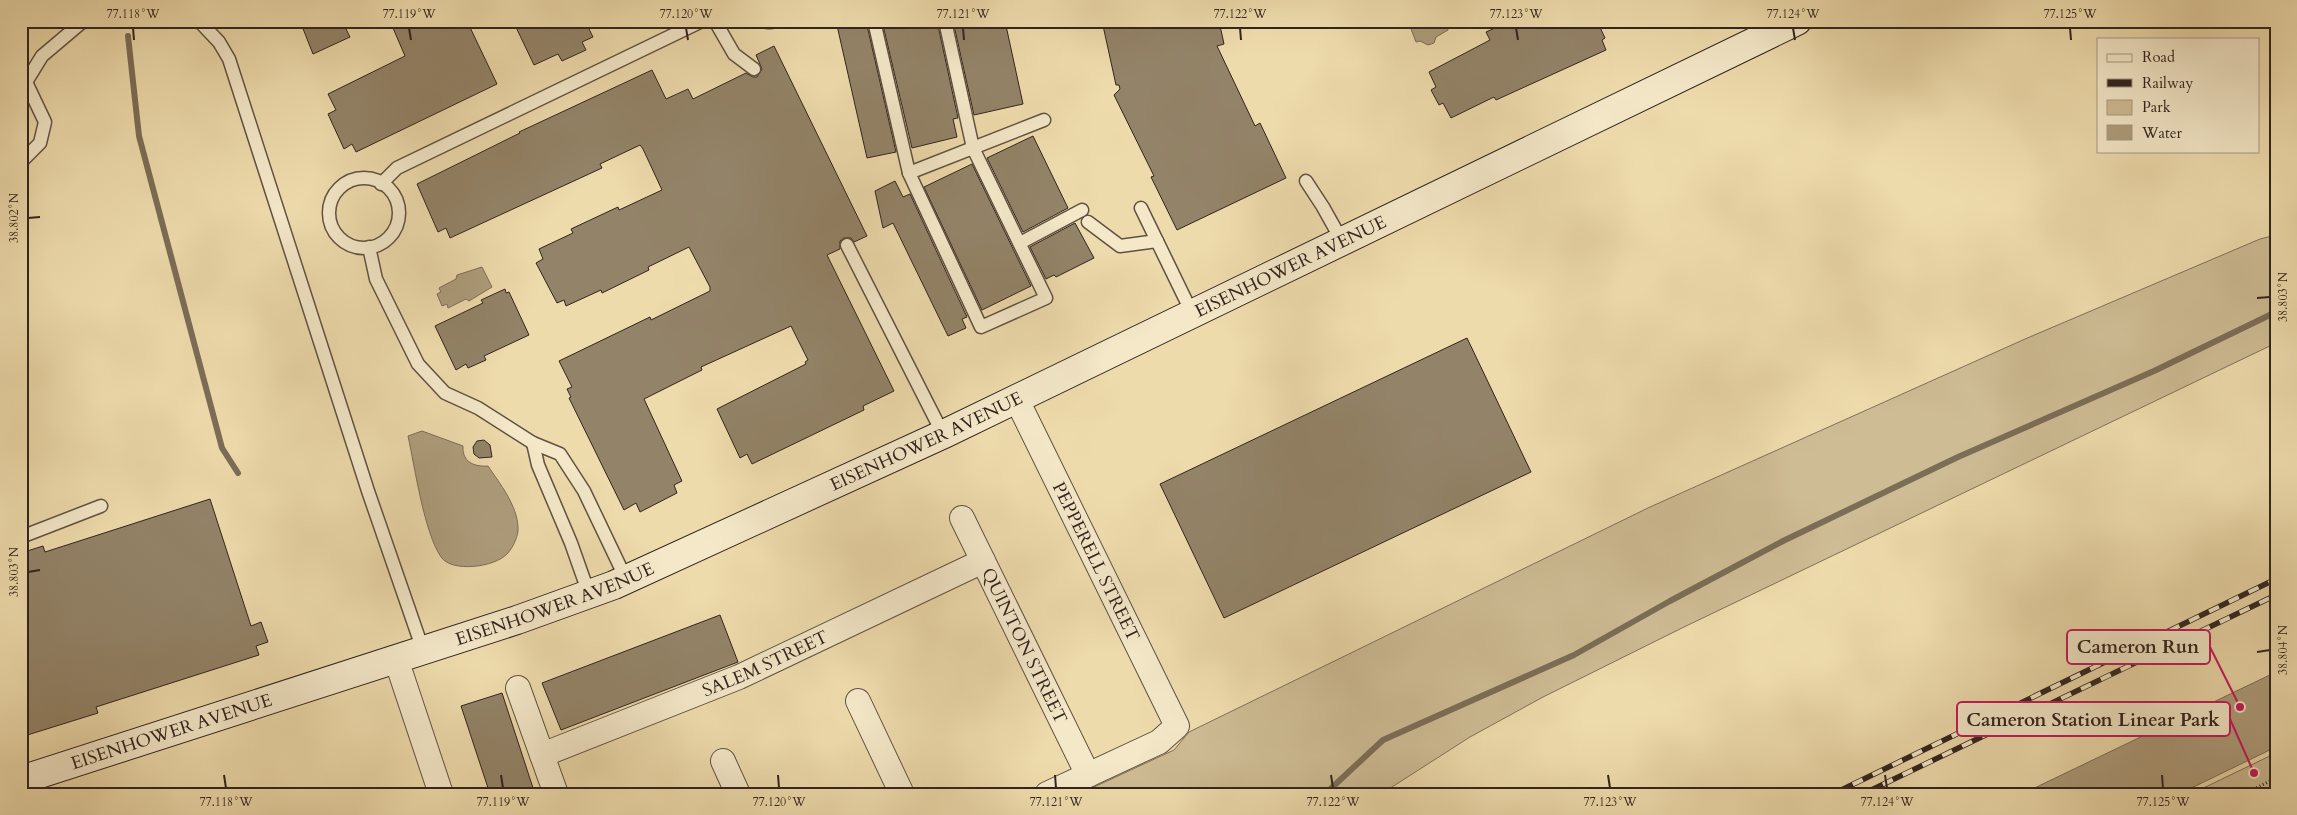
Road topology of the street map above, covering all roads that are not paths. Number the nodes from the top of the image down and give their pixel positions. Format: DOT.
graph roads {
  1 [pos="87,21"];
  2 [pos="198,21"];
  3 [pos="702,21"];
  4 [pos="714,21"];
  5 [pos="874,21"];
  6 [pos="945,21"];
  7 [pos="1797,21"];
  8 [pos="754,69"];
  9 [pos="23,82"];
  10 [pos="1044,120"];
  11 [pos="973,148"];
  12 [pos="21,162"];
  13 [pos="909,173"];
  14 [pos="1306,182"];
  15 [pos="382,184"];
  16 [pos="1141,208"];
  17 [pos="1082,210"];
  18 [pos="1088,222"];
  19 [pos="1342,241"];
  20 [pos="1157,242"];
  21 [pos="1020,243"];
  22 [pos="847,245"];
  23 [pos="369,247"];
  24 [pos="1192,313"];
  25 [pos="1016,398"];
  26 [pos="943,434"];
  27 [pos="533,442"];
  28 [pos="100,506"];
  29 [pos="962,518"];
  30 [pos="21,537"];
  31 [pos="983,561"];
  32 [pos="626,579"];
  33 [pos="589,594"];
  34 [pos="423,650"];
  35 [pos="396,659"];
  36 [pos="518,688"];
  37 [pos="858,701"];
  38 [pos="542,754"];
  39 [pos="723,761"];
  40 [pos="1088,775"];
  41 [pos="21,780"];
  42 [pos="440,794"];
  43 [pos="556,794"];
  44 [pos="738,794"];
  45 [pos="902,794"];
  46 [pos="1047,794"];
  1 -- 9 [label="lane"];
  2 -- 34 [label="lane"];
  3 -- 15 [label="lane"];
  4 -- 8 [label="lane"];
  5 -- 13 [label="lane"];
  6 -- 11 [label="lane"];
  7 -- 19 [label="main road, EISENHOWER AVENUE"];
  9 -- 12 [label="lane"];
  10 -- 11 [label="lane"];
  11 -- 13 [label="lane"];
  11 -- 21 [label="lane"];
  13 -- 21 [label="lane"];
  14 -- 19 [label="lane"];
  15 -- 23 [label="lane"];
  15 -- 23 [label="lane"];
  16 -- 20 [label="lane"];
  17 -- 21 [label="lane"];
  18 -- 20 [label="lane"];
  19 -- 24 [label="main road, EISENHOWER AVENUE"];
  20 -- 24 [label="lane"];
  22 -- 26 [label="lane"];
  23 -- 27 [label="lane"];
  24 -- 25 [label="main road, EISENHOWER AVENUE"];
  25 -- 26 [label="main road, EISENHOWER AVENUE"];
  25 -- 40 [label="street, PEPPERELL STREET"];
  26 -- 32 [label="main road, EISENHOWER AVENUE"];
  27 -- 32 [label="lane"];
  27 -- 33 [label="lane"];
  28 -- 30 [label="lane"];
  29 -- 31 [label="street, QUINTON STREET"];
  31 -- 38 [label="street, SALEM STREET"];
  31 -- 40 [label="street, QUINTON STREET"];
  32 -- 33 [label="main road, EISENHOWER AVENUE"];
  33 -- 34 [label="main road, EISENHOWER AVENUE"];
  34 -- 35 [label="main road, EISENHOWER AVENUE"];
  35 -- 41 [label="main road, EISENHOWER AVENUE"];
  35 -- 42 [label="street"];
  36 -- 38 [label="street"];
  37 -- 45 [label="street"];
  38 -- 43 [label="street"];
  39 -- 44 [label="street"];
  40 -- 46 [label="street"];
}
